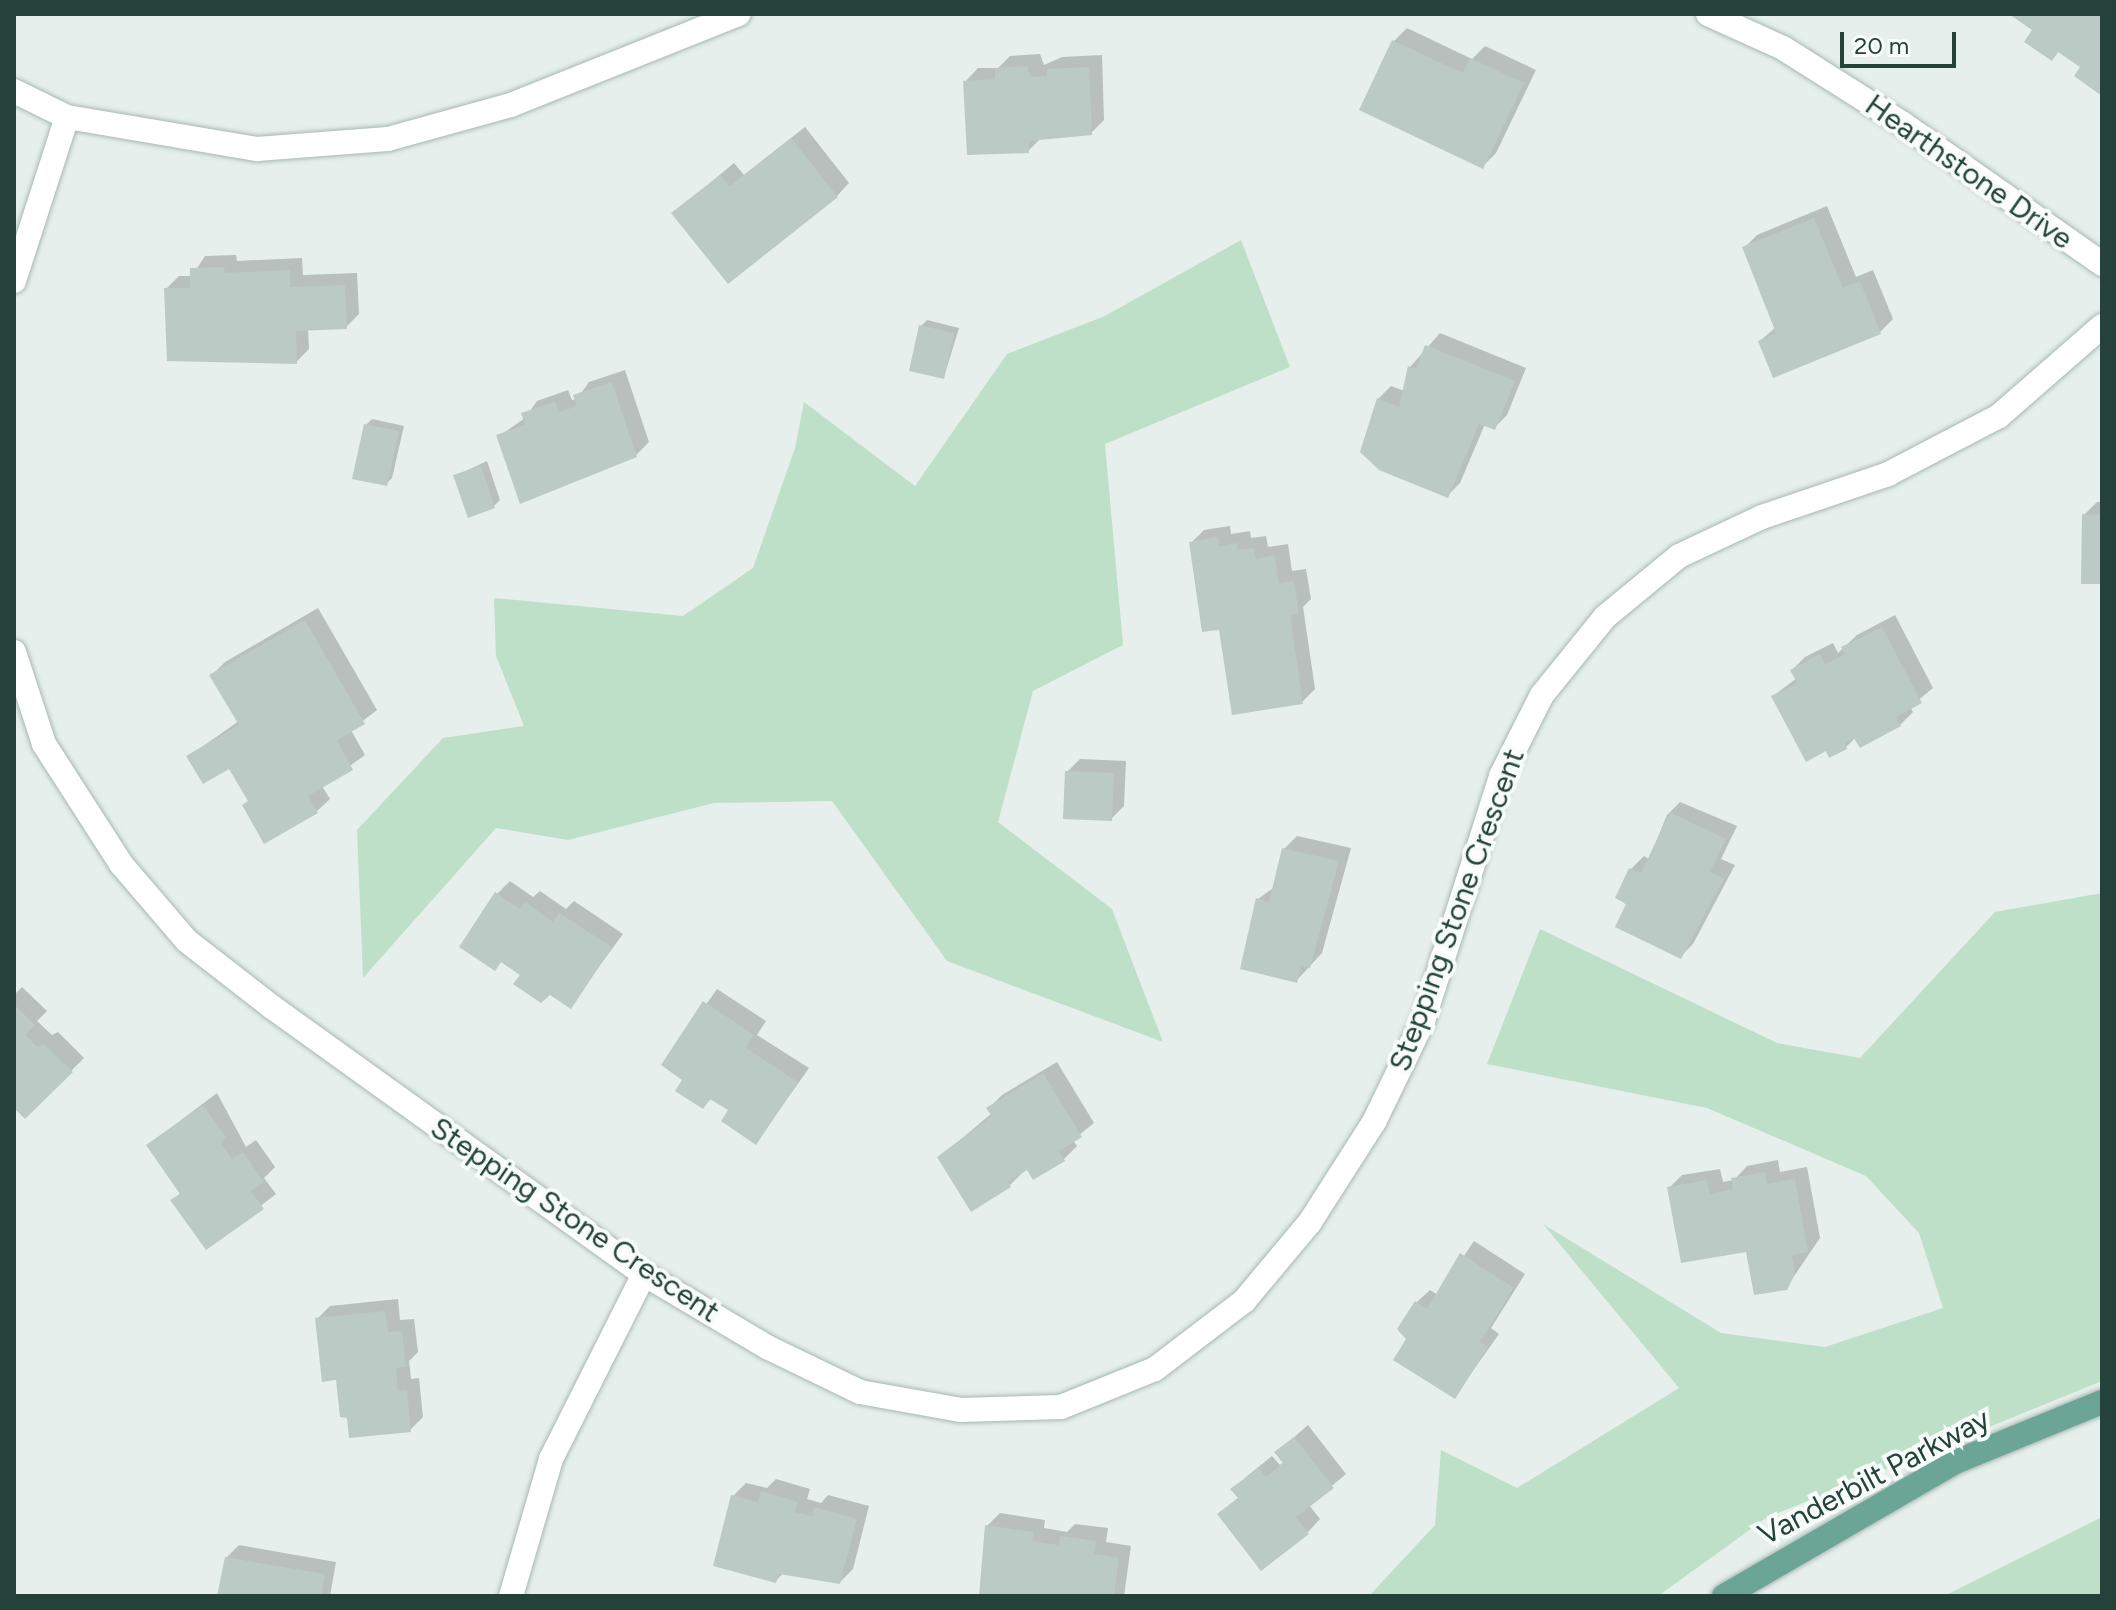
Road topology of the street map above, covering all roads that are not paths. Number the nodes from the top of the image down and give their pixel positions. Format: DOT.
graph roads {
  1 [pos="738,14"];
  2 [pos="1708,14"];
  3 [pos="14,91"];
  4 [pos="67,117"];
  5 [pos="2102,264"];
  6 [pos="14,281"];
  7 [pos="2102,326"];
  8 [pos="14,652"];
  9 [pos="644,1274"];
  10 [pos="2102,1402"];
  11 [pos="511,1596"];
  12 [pos="1724,1596"];
  1 -- 4 [label="street"];
  2 -- 5 [label="street, Hearthstone Drive"];
  3 -- 4 [label="street"];
  4 -- 6 [label="street"];
  7 -- 9 [label="street, Stepping Stone Crescent"];
  8 -- 9 [label="street, Stepping Stone Crescent"];
  9 -- 11 [label="street"];
  10 -- 12 [label="main road, Vanderbilt Parkway"];
}
